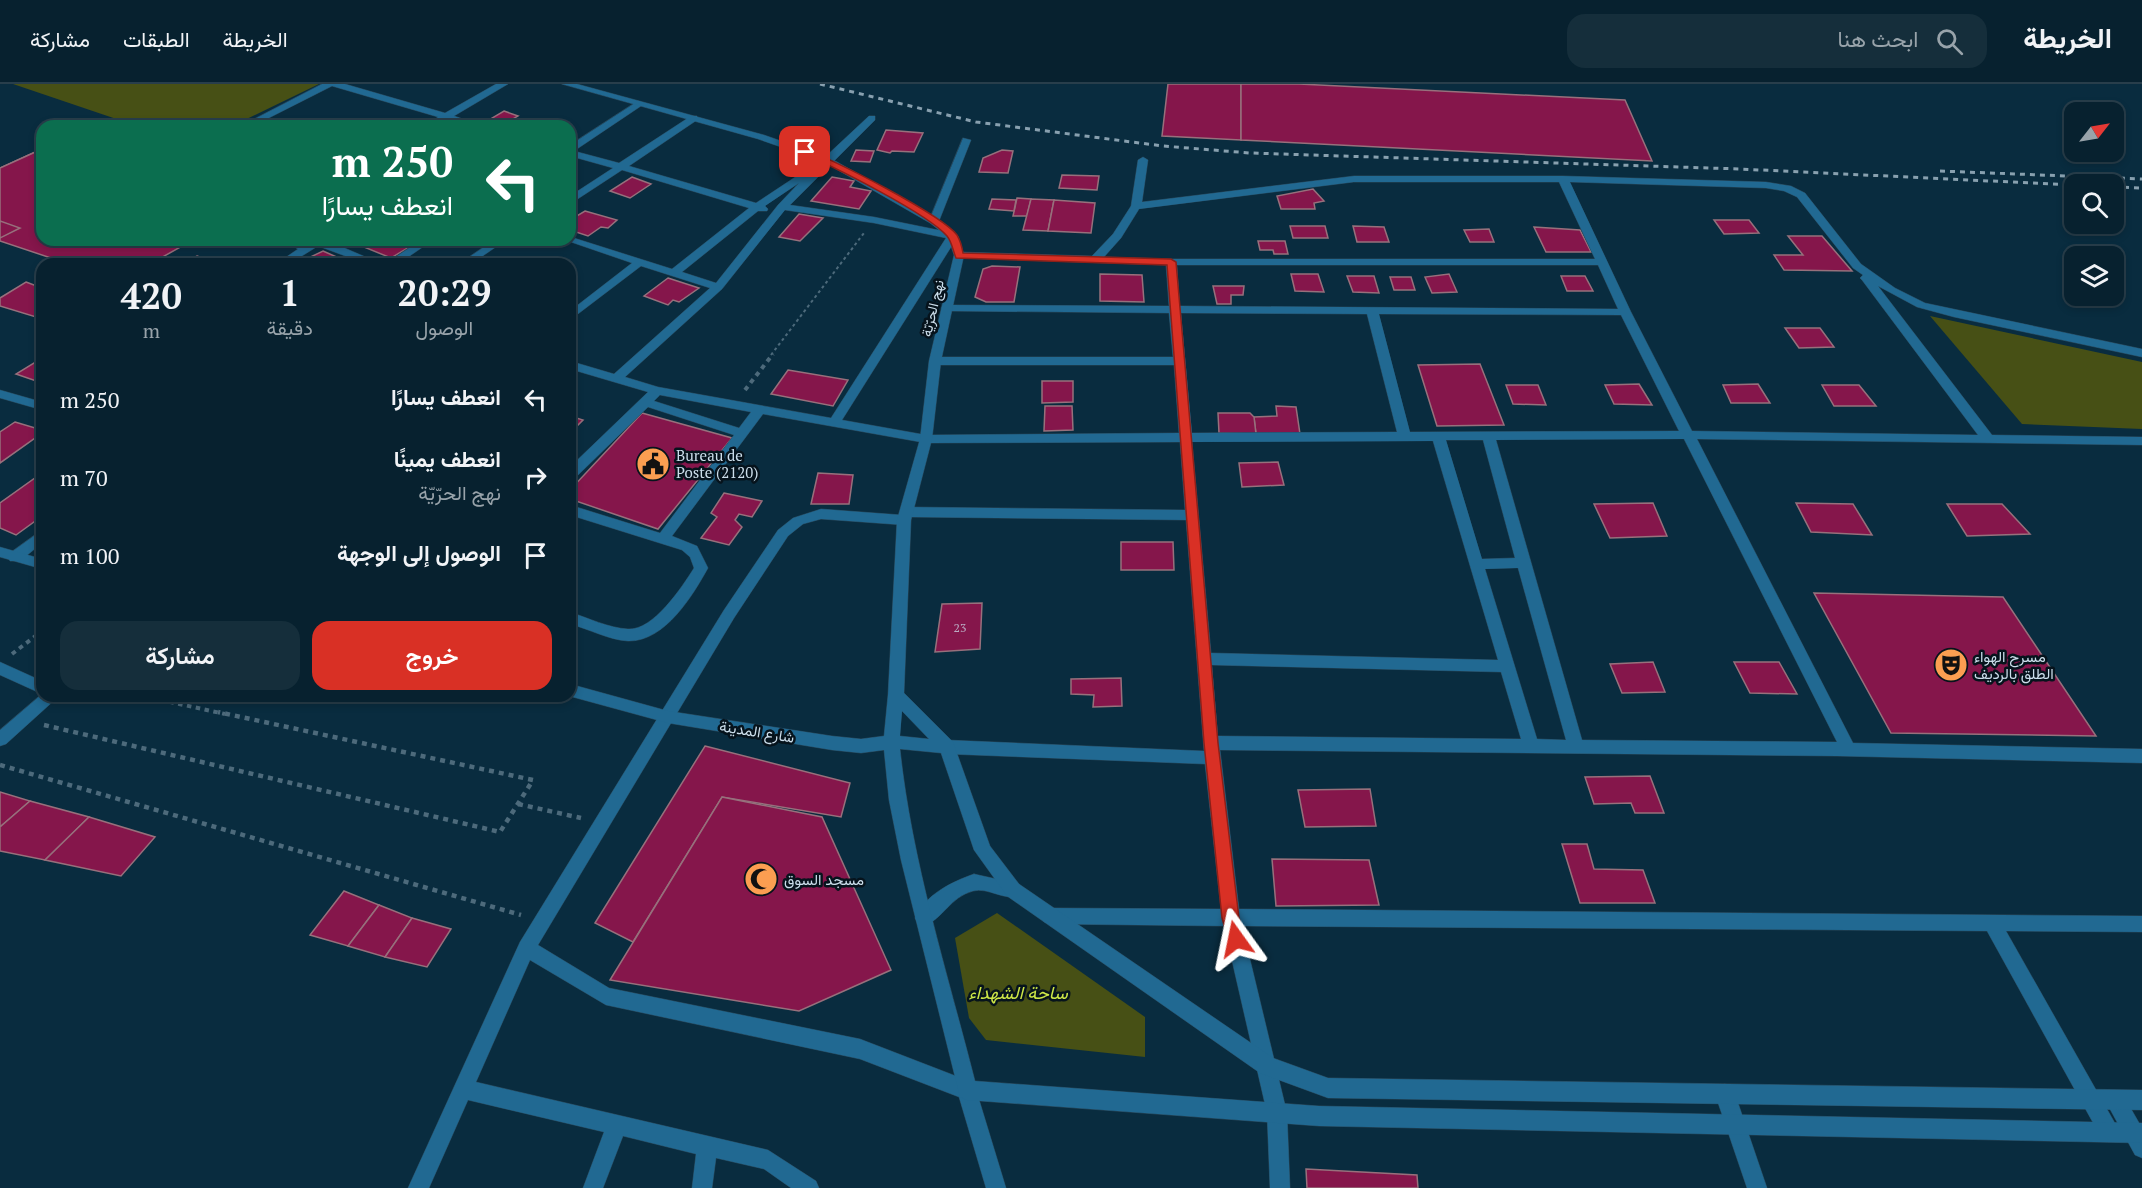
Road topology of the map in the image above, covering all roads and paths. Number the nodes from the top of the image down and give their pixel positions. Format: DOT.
graph roads {
  1 [pos="329,84"];
  2 [pos="335,84"];
  3 [pos="504,84"];
  4 [pos="567,84"];
  5 [pos="638,104"];
  6 [pos="447,116"];
  7 [pos="694,118"];
  8 [pos="872,118"];
  9 [pos="258,120"];
  10 [pos="440,120"];
  11 [pos="460,120"];
  12 [pos="966,140"];
  13 [pos="576,147"];
  14 [pos="576,153"];
  15 [pos="827,160"];
  16 [pos="1143,160"];
  17 [pos="619,167"];
  18 [pos="1563,180"];
  19 [pos="576,197"];
  20 [pos="1136,206"];
  21 [pos="757,207"];
  22 [pos="779,211"];
  23 [pos="874,220"];
  24 [pos="934,221"];
  25 [pos="953,236"];
  26 [pos="576,242"];
  27 [pos="299,246"];
  28 [pos="312,246"];
  29 [pos="332,246"];
  30 [pos="418,246"];
  31 [pos="492,246"];
  32 [pos="307,249"];
  33 [pos="959,255"];
  34 [pos="291,258"];
  35 [pos="362,258"];
  36 [pos="400,258"];
  37 [pos="473,258"];
  38 [pos="1094,261"];
  39 [pos="640,262"];
  40 [pos="1171,262"];
  41 [pos="1602,262"];
  42 [pos="1857,266"];
  43 [pos="674,273"];
  44 [pos="718,287"];
  45 [pos="947,308"];
  46 [pos="1372,309"];
  47 [pos="1176,310"];
  48 [pos="576,312"];
  49 [pos="1625,312"];
  50 [pos="2142,353"];
  51 [pos="935,361"];
  52 [pos="1181,361"];
  53 [pos="576,366"];
  54 [pos="618,377"];
  55 [pos="657,391"];
  56 [pos="0,394"];
  57 [pos="645,402"];
  58 [pos="36,404"];
  59 [pos="733,404"];
  60 [pos="759,410"];
  61 [pos="834,423"];
  62 [pos="742,433"];
  63 [pos="1404,435"];
  64 [pos="1488,435"];
  65 [pos="1689,435"];
  66 [pos="1438,436"];
  67 [pos="1186,437"];
  68 [pos="926,439"];
  69 [pos="1989,440"];
  70 [pos="2142,441"];
  71 [pos="576,470"];
  72 [pos="576,512"];
  73 [pos="1192,514"];
  74 [pos="906,516"];
  75 [pos="661,538"];
  76 [pos="36,540"];
  77 [pos="0,552"];
  78 [pos="15,557"];
  79 [pos="36,562"];
  80 [pos="1523,563"];
  81 [pos="1476,564"];
  82 [pos="576,620"];
  83 [pos="36,636"];
  84 [pos="1204,659"];
  85 [pos="4,663"];
  86 [pos="1507,666"];
  87 [pos="36,683"];
  88 [pos="576,692"];
  89 [pos="896,695"];
  90 [pos="44,702"];
  91 [pos="171,702"];
  92 [pos="668,717"];
  93 [pos="22,721"];
  94 [pos="0,739"];
  95 [pos="891,742"];
  96 [pos="1531,746"];
  97 [pos="947,747"];
  98 [pos="1576,747"];
  99 [pos="1850,750"];
  100 [pos="1213,751"];
  101 [pos="2142,756"];
  102 [pos="0,765"];
  103 [pos="518,804"];
  104 [pos="603,823"];
  105 [pos="1013,890"];
  106 [pos="1050,916"];
  107 [pos="924,918"];
  108 [pos="1231,918"];
  109 [pos="544,922"];
  110 [pos="2142,924"];
  111 [pos="1993,925"];
  112 [pos="522,956"];
  113 [pos="1268,1066"];
  114 [pos="464,1089"];
  115 [pos="967,1090"];
  116 [pos="1725,1094"];
  117 [pos="2091,1099"];
  118 [pos="2115,1100"];
  119 [pos="2142,1100"];
  120 [pos="1277,1113"];
  121 [pos="617,1124"];
  122 [pos="1735,1124"];
  123 [pos="2109,1132"];
  124 [pos="2139,1138"];
  125 [pos="708,1145"];
  126 [pos="998,1186"];
  127 [pos="418,1188"];
  128 [pos="593,1188"];
  129 [pos="702,1188"];
  130 [pos="809,1188"];
  131 [pos="1280,1188"];
  132 [pos="1757,1188"];
  1 -- 9 [label="street"];
  2 -- 6 [label="street"];
  3 -- 6 [label="street"];
  4 -- 5 [label="street"];
  5 -- 7 [label="street"];
  5 -- 13 [label="street"];
  6 -- 10 [label="street"];
  6 -- 11 [label="street"];
  7 -- 15 [label="street"];
  7 -- 17 [label="street"];
  8 -- 15 [label="street"];
  12 -- 24 [label="street"];
  14 -- 17 [label="street"];
  15 -- 21 [label="street"];
  15 -- 22 [label="street"];
  15 -- 24 [label="street"];
  16 -- 20 [label="street"];
  17 -- 19 [label="street"];
  17 -- 21 [label="street"];
  18 -- 20 [label="street"];
  18 -- 41 [label="street"];
  18 -- 42 [label="street"];
  20 -- 38 [label="street"];
  21 -- 22 [label="street"];
  21 -- 43 [label="street"];
  22 -- 23 [label="street"];
  22 -- 44 [label="street"];
  23 -- 25 [label="street"];
  23 -- 59 [label="path"];
  24 -- 25 [label="street"];
  25 -- 33 [label="street"];
  25 -- 61 [label="street"];
  26 -- 39 [label="street"];
  27 -- 32 [label="street"];
  28 -- 32 [label="street"];
  29 -- 35 [label="street"];
  30 -- 36 [label="street"];
  31 -- 37 [label="street"];
  32 -- 34 [label="street"];
  33 -- 38 [label="street"];
  33 -- 45 [label="street, نهج الحرّيّة"];
  38 -- 40 [label="street"];
  39 -- 43 [label="street"];
  39 -- 48 [label="street"];
  40 -- 41 [label="street"];
  40 -- 47 [label="street"];
  41 -- 49 [label="street"];
  42 -- 50 [label="street"];
  42 -- 69 [label="street"];
  43 -- 44 [label="street"];
  44 -- 54 [label="street"];
  45 -- 47 [label="street"];
  45 -- 51 [label="street, نهج الحرّيّة"];
  46 -- 47 [label="street"];
  46 -- 49 [label="street"];
  46 -- 63 [label="street"];
  47 -- 52 [label="street"];
  49 -- 65 [label="street"];
  51 -- 52 [label="street"];
  51 -- 68 [label="street, نهج الحرّيّة"];
  52 -- 67 [label="street"];
  53 -- 54 [label="street"];
  54 -- 55 [label="street"];
  55 -- 57 [label="street"];
  55 -- 59 [label="street"];
  56 -- 58 [label="street"];
  57 -- 62 [label="street"];
  57 -- 71 [label="street"];
  59 -- 60 [label="street"];
  60 -- 61 [label="street"];
  60 -- 62 [label="street"];
  61 -- 68 [label="street"];
  62 -- 75 [label="street"];
  63 -- 66 [label="street"];
  63 -- 67 [label="street"];
  64 -- 65 [label="street"];
  64 -- 66 [label="street"];
  64 -- 80 [label="street"];
  65 -- 69 [label="street"];
  65 -- 99 [label="street"];
  66 -- 81 [label="street"];
  67 -- 68 [label="street"];
  67 -- 73 [label="street"];
  68 -- 74 [label="street, نهج الحرّيّة"];
  69 -- 70 [label="street"];
  72 -- 75 [label="street"];
  73 -- 74 [label="street"];
  73 -- 84 [label="street"];
  74 -- 89 [label="street, نهج الحرّيّة"];
  74 -- 92 [label="street"];
  75 -- 82 [label="street"];
  76 -- 78 [label="street"];
  77 -- 78 [label="street"];
  78 -- 79 [label="street"];
  80 -- 81 [label="street"];
  80 -- 98 [label="street"];
  81 -- 86 [label="street"];
  83 -- 85 [label="path"];
  84 -- 86 [label="street"];
  84 -- 100 [label="street"];
  85 -- 87 [label="street"];
  86 -- 96 [label="street"];
  88 -- 92 [label="street, شارع المدينة"];
  89 -- 95 [label="street, نهج الحرّيّة"];
  89 -- 97 [label="street"];
  90 -- 93 [label="street"];
  91 -- 103 [label="path"];
  92 -- 95 [label="street, شارع المدينة"];
  92 -- 104 [label="street"];
  93 -- 94 [label="street"];
  93 -- 103 [label="path"];
  95 -- 97 [label="street, شارع المدينة"];
  95 -- 107 [label="street, نهج الحرّيّة"];
  96 -- 98 [label="street, شارع المدينة"];
  96 -- 100 [label="street, شارع المدينة"];
  97 -- 100 [label="street, شارع المدينة"];
  97 -- 105 [label="street"];
  98 -- 99 [label="street, شارع المدينة"];
  99 -- 101 [label="street, شارع المدينة"];
  100 -- 108 [label="street"];
  102 -- 109 [label="path"];
  103 -- 104 [label="path"];
  104 -- 109 [label="street"];
  105 -- 106 [label="street"];
  105 -- 107 [label="street"];
  106 -- 108 [label="street"];
  106 -- 113 [label="street"];
  107 -- 115 [label="street, نهج الحرّيّة"];
  108 -- 111 [label="street"];
  108 -- 113 [label="street"];
  109 -- 112 [label="street"];
  110 -- 111 [label="street"];
  111 -- 117 [label="street"];
  112 -- 114 [label="street"];
  112 -- 115 [label="street"];
  113 -- 116 [label="street"];
  113 -- 120 [label="street"];
  114 -- 121 [label="street"];
  114 -- 127 [label="street"];
  115 -- 120 [label="street"];
  115 -- 126 [label="street, نهج الحرّيّة"];
  116 -- 117 [label="street"];
  116 -- 122 [label="street"];
  117 -- 118 [label="street"];
  117 -- 123 [label="street"];
  118 -- 119 [label="street"];
  118 -- 124 [label="street"];
  120 -- 122 [label="street"];
  120 -- 131 [label="street"];
  121 -- 125 [label="street"];
  121 -- 128 [label="street"];
  122 -- 123 [label="street"];
  122 -- 132 [label="street"];
  123 -- 124 [label="street"];
  125 -- 129 [label="street"];
  125 -- 130 [label="street"];
}
